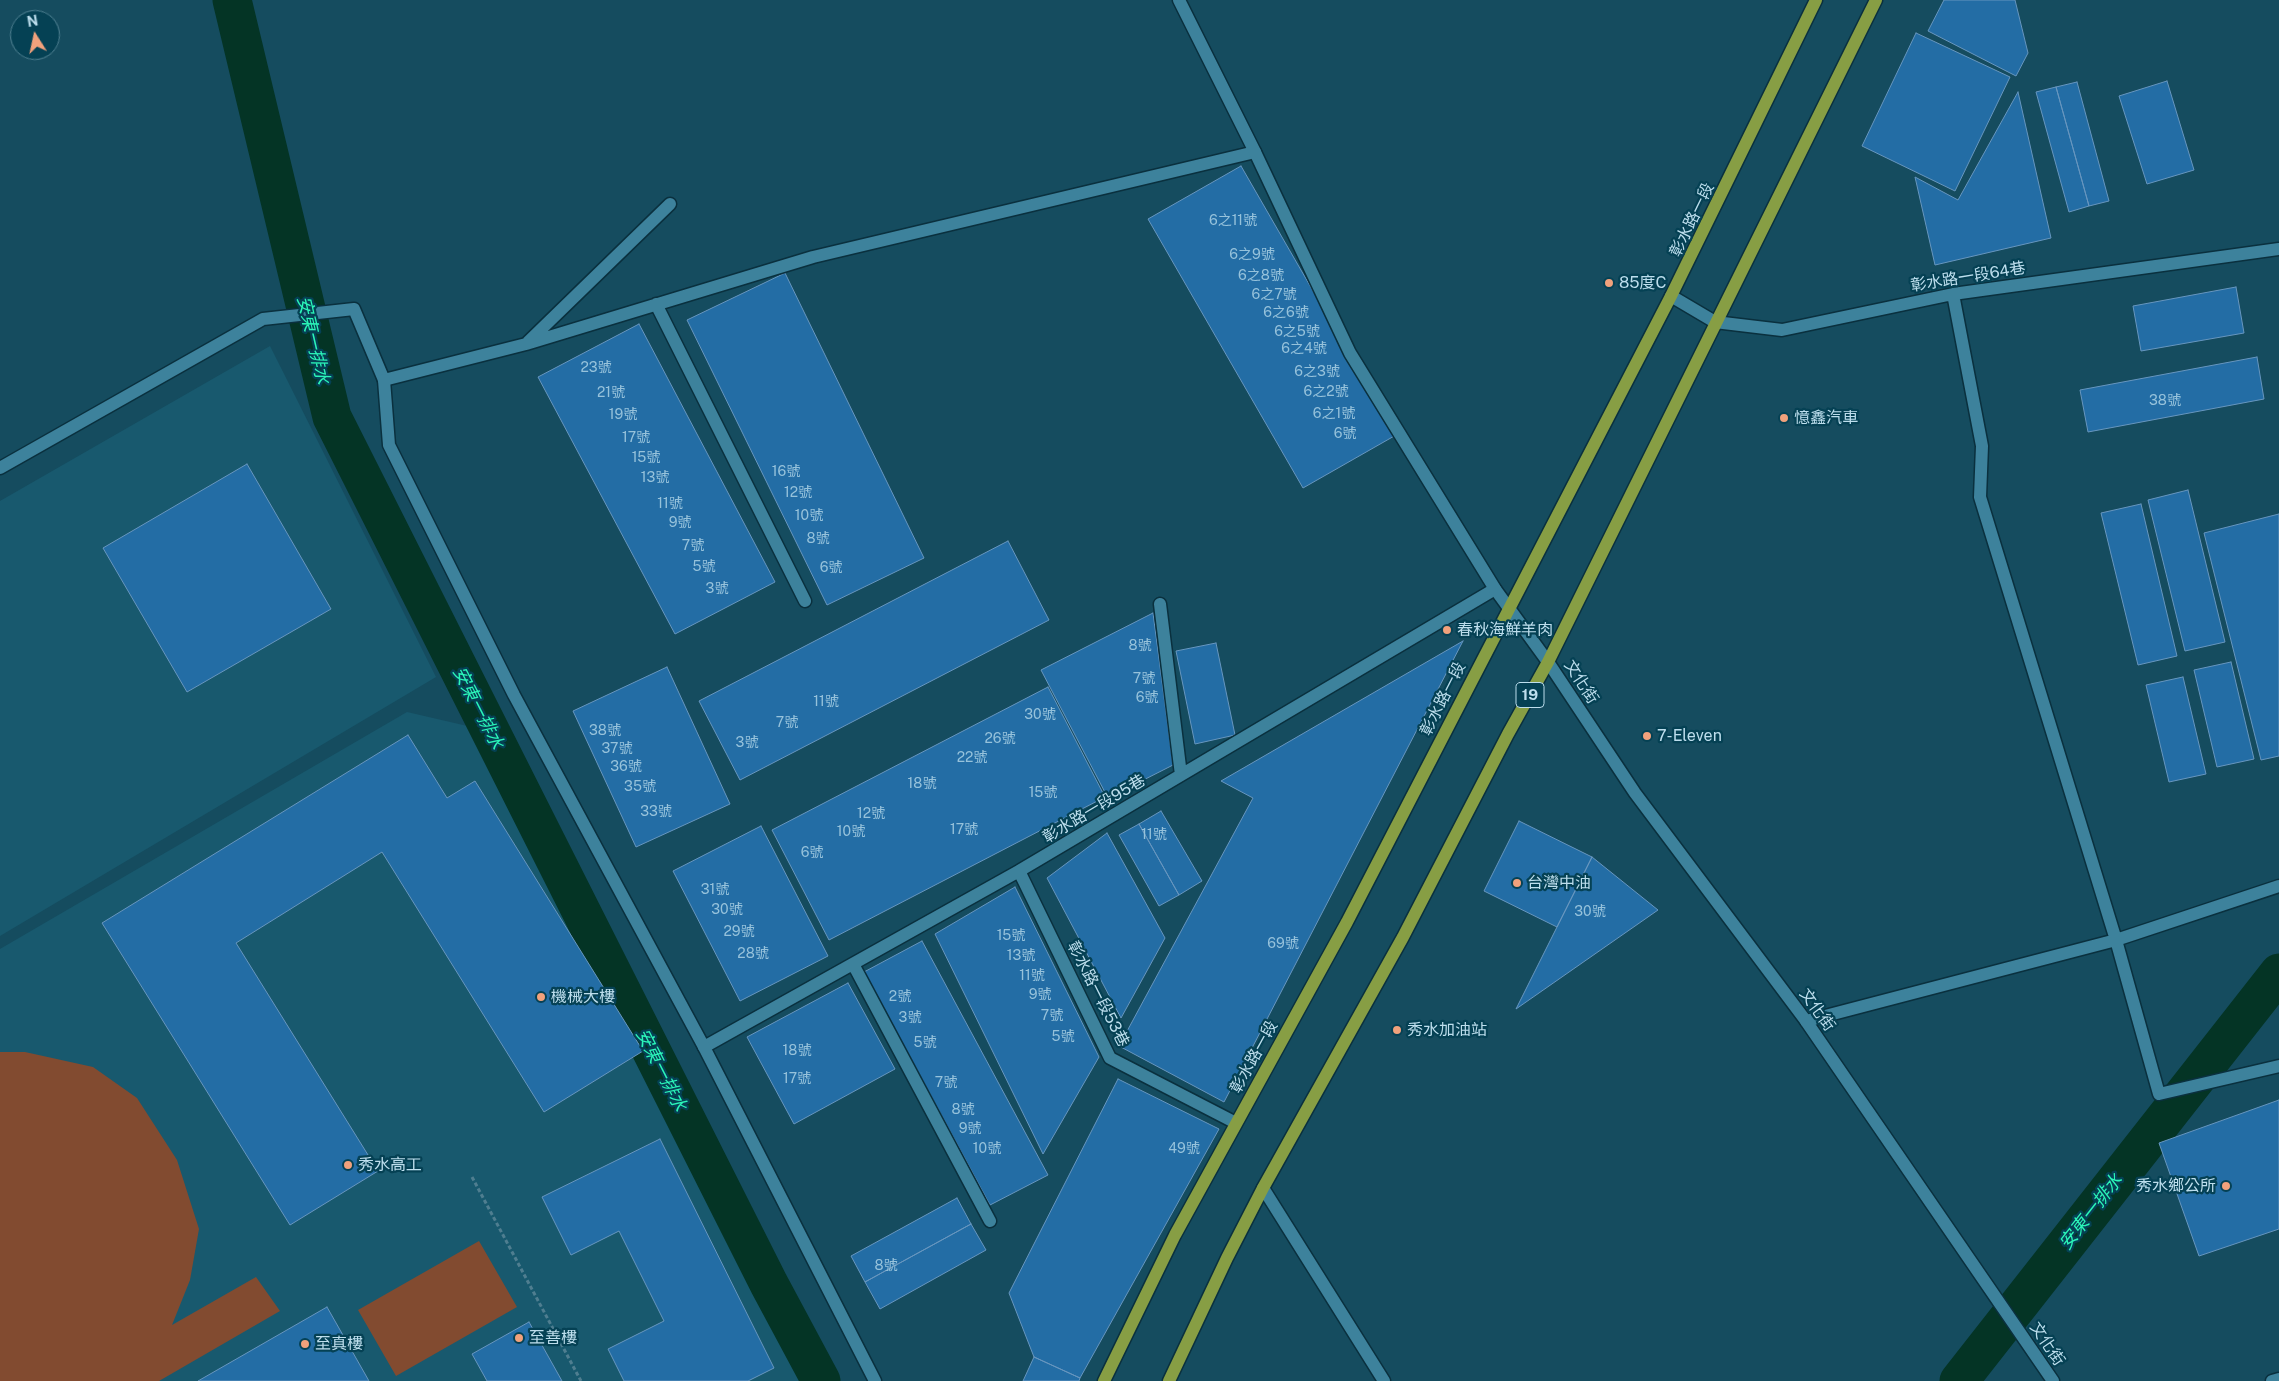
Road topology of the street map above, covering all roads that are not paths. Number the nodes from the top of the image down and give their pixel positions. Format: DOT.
graph roads {
  1 [pos="1180,0"];
  2 [pos="1816,0"];
  3 [pos="1876,0"];
  4 [pos="1255,152"];
  5 [pos="670,204"];
  6 [pos="2279,249"];
  7 [pos="1953,294"];
  8 [pos="1671,296"];
  9 [pos="656,304"];
  10 [pos="1715,322"];
  11 [pos="526,344"];
  12 [pos="384,380"];
  13 [pos="0,468"];
  14 [pos="1494,589"];
  15 [pos="805,601"];
  16 [pos="1160,604"];
  17 [pos="1509,607"];
  18 [pos="1548,662"];
  19 [pos="1181,776"];
  20 [pos="1019,871"];
  21 [pos="2279,886"];
  22 [pos="2116,940"];
  23 [pos="853,964"];
  24 [pos="1806,1021"];
  25 [pos="704,1047"];
  26 [pos="2279,1066"];
  27 [pos="1236,1123"];
  28 [pos="1263,1188"];
  29 [pos="990,1221"];
  30 [pos="2279,1379"];
  31 [pos="875,1381"];
  32 [pos="1104,1381"];
  33 [pos="1169,1381"];
  34 [pos="1384,1381"];
  35 [pos="2053,1381"];
  36 [pos="2272,1381"];
  1 -- 4 [label="street, 文化街"];
  2 -- 8 [label="main road, 彰水路一段"];
  3 -- 10 [label="main road, 19"];
  4 -- 9 [label="street"];
  4 -- 14 [label="street, 文化街"];
  5 -- 11 [label="street"];
  6 -- 7 [label="street, 彰水路一段64巷"];
  7 -- 10 [label="street, 彰水路一段64巷"];
  7 -- 22 [label="street"];
  8 -- 10 [label="street, 彰水路一段64巷"];
  8 -- 17 [label="main road, 彰水路一段"];
  9 -- 11 [label="street"];
  9 -- 15 [label="street"];
  10 -- 18 [label="main road, 19"];
  11 -- 12 [label="street"];
  12 -- 13 [label="street"];
  12 -- 25 [label="street"];
  14 -- 17 [label="street, 文化街"];
  14 -- 19 [label="street, 彰水路一段95巷"];
  16 -- 19 [label="street"];
  17 -- 18 [label="street, 文化街"];
  17 -- 27 [label="main road, 彰水路一段"];
  18 -- 24 [label="street, 文化街"];
  18 -- 28 [label="main road, 19"];
  19 -- 20 [label="street, 彰水路一段95巷"];
  20 -- 23 [label="street, 彰水路一段95巷"];
  20 -- 27 [label="street, 彰水路一段53巷"];
  21 -- 22 [label="street"];
  22 -- 24 [label="street"];
  22 -- 26 [label="street"];
  23 -- 25 [label="street, 彰水路一段95巷"];
  23 -- 29 [label="street"];
  24 -- 35 [label="street, 文化街"];
  25 -- 31 [label="street"];
  27 -- 32 [label="main road, 彰水路一段"];
  28 -- 33 [label="main road, 19"];
  28 -- 34 [label="street"];
  30 -- 36 [label="street"];
}
